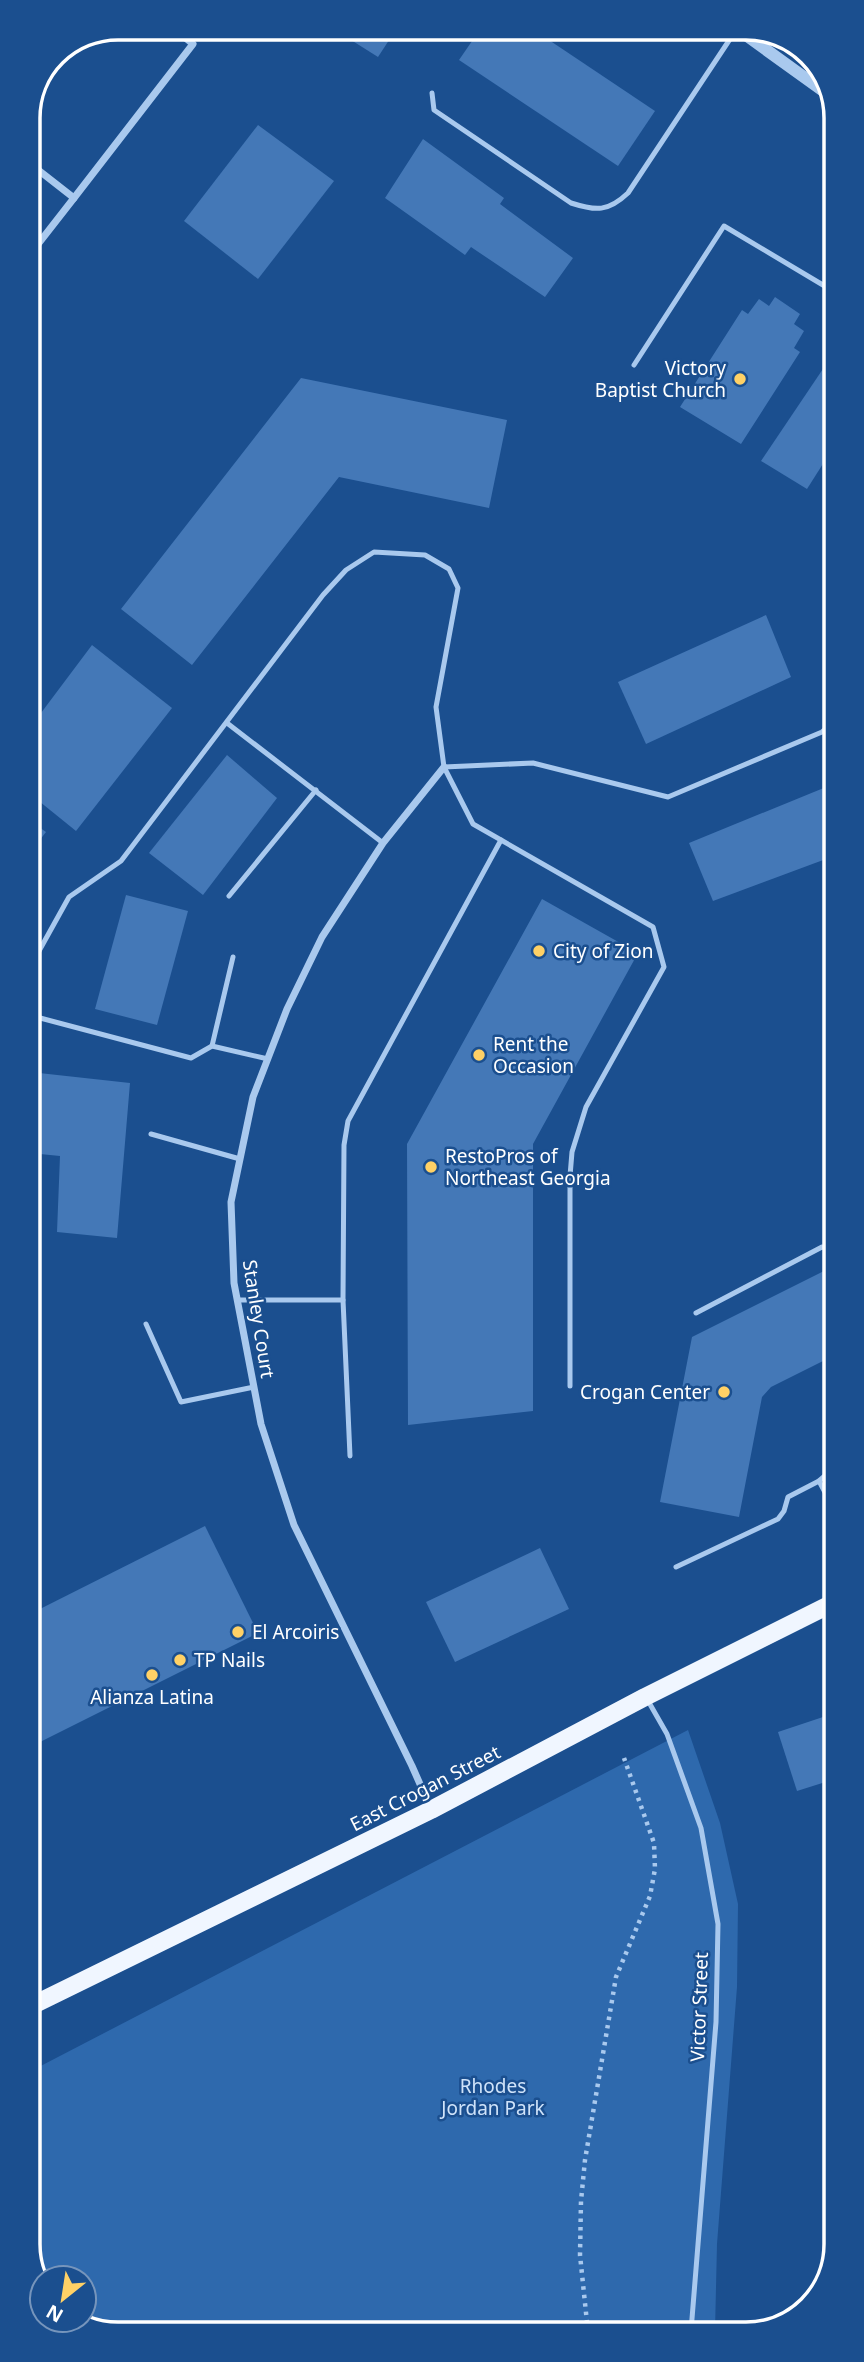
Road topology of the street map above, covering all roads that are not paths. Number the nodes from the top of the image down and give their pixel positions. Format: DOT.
graph roads {
  1 [pos="188,40"];
  2 [pos="729,40"];
  3 [pos="752,40"];
  4 [pos="817,86"];
  5 [pos="432,93"];
  6 [pos="40,171"];
  7 [pos="74,198"];
  8 [pos="40,242"];
  9 [pos="824,286"];
  10 [pos="634,365"];
  11 [pos="227,723"];
  12 [pos="824,730"];
  13 [pos="444,767"];
  14 [pos="316,790"];
  15 [pos="501,840"];
  16 [pos="383,843"];
  17 [pos="229,897"];
  18 [pos="40,949"];
  19 [pos="233,957"];
  20 [pos="40,1018"];
  21 [pos="212,1046"];
  22 [pos="268,1059"];
  23 [pos="151,1134"];
  24 [pos="240,1159"];
  25 [pos="824,1247"];
  26 [pos="238,1300"];
  27 [pos="344,1300"];
  28 [pos="696,1313"];
  29 [pos="146,1324"];
  30 [pos="569,1386"];
  31 [pos="254,1387"];
  32 [pos="351,1456"];
  33 [pos="824,1477"];
  34 [pos="819,1482"];
  35 [pos="824,1491"];
  36 [pos="676,1567"];
  37 [pos="824,1608"];
  38 [pos="645,1697"];
  39 [pos="431,1810"];
  40 [pos="40,2002"];
  41 [pos="692,2322"];
  1 -- 7 [label="street"];
  2 -- 5 [label="lane"];
  3 -- 4 [label="street"];
  6 -- 7 [label="street"];
  7 -- 8 [label="street"];
  9 -- 10 [label="lane"];
  11 -- 13 [label="lane"];
  11 -- 14 [label="lane"];
  11 -- 18 [label="lane"];
  12 -- 13 [label="lane"];
  13 -- 15 [label="lane"];
  13 -- 16 [label="street, Stanley Court"];
  14 -- 16 [label="lane"];
  14 -- 17 [label="lane"];
  15 -- 27 [label="lane"];
  15 -- 30 [label="lane"];
  16 -- 22 [label="street, Stanley Court"];
  19 -- 21 [label="lane"];
  20 -- 21 [label="lane"];
  21 -- 22 [label="lane"];
  22 -- 24 [label="street, Stanley Court"];
  23 -- 24 [label="lane"];
  24 -- 26 [label="street, Stanley Court"];
  25 -- 28 [label="lane"];
  26 -- 27 [label="lane"];
  26 -- 31 [label="street, Stanley Court"];
  27 -- 32 [label="lane"];
  29 -- 31 [label="lane"];
  31 -- 39 [label="street, Stanley Court"];
  33 -- 34 [label="lane"];
  34 -- 35 [label="lane"];
  34 -- 36 [label="lane"];
  37 -- 38 [label="main road, East Crogan Street"];
  38 -- 39 [label="main road, East Crogan Street"];
  38 -- 41 [label="lane, Victor Street"];
  39 -- 40 [label="main road, East Crogan Street"];
}
